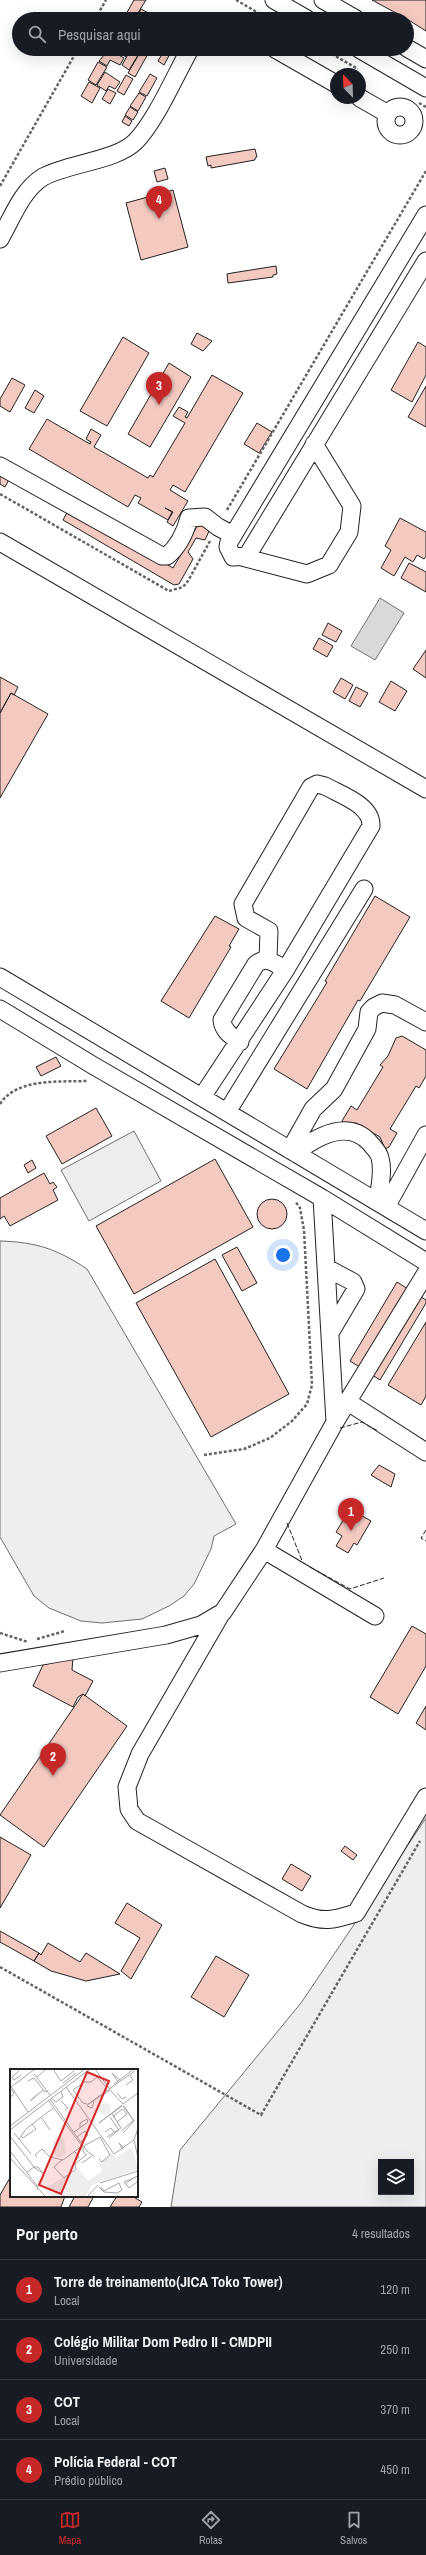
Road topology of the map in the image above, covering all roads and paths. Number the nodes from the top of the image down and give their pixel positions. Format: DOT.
graph roads {
  1 [pos="106,0"];
  2 [pos="236,0"];
  3 [pos="274,0"];
  4 [pos="323,0"];
  5 [pos="99,12"];
  6 [pos="257,12"];
  7 [pos="295,12"];
  8 [pos="344,12"];
  9 [pos="414,52"];
  10 [pos="74,56"];
  11 [pos="186,56"];
  12 [pos="287,56"];
  13 [pos="371,56"];
  14 [pos="426,59"];
  15 [pos="330,81"];
  16 [pos="426,88"];
  17 [pos="366,101"];
  18 [pos="388,114"];
  19 [pos="426,171"];
  20 [pos="0,186"];
  21 [pos="426,216"];
  22 [pos="0,239"];
  23 [pos="426,261"];
  24 [pos="314,444"];
  25 [pos="0,466"];
  26 [pos="0,494"];
  27 [pos="218,527"];
  28 [pos="233,535"];
  29 [pos="0,542"];
  30 [pos="242,557"];
  31 [pos="426,789"];
  32 [pos="364,889"];
  33 [pos="268,960"];
  34 [pos="286,969"];
  35 [pos="0,977"];
  36 [pos="0,1009"];
  37 [pos="65,1016"];
  38 [pos="426,1022"];
  39 [pos="54,1040"];
  40 [pos="240,1042"];
  41 [pos="90,1081"];
  42 [pos="202,1097"];
  43 [pos="0,1104"];
  44 [pos="227,1112"];
  45 [pos="426,1135"];
  46 [pos="272,1139"];
  47 [pos="293,1151"];
  48 [pos="260,1162"];
  49 [pos="290,1196"];
  50 [pos="322,1198"];
  51 [pos="382,1204"];
  52 [pos="426,1231"];
  53 [pos="426,1262"];
  54 [pos="327,1268"];
  55 [pos="426,1273"];
  56 [pos="330,1333"];
  57 [pos="348,1402"];
  58 [pos="335,1422"];
  59 [pos="426,1452"];
  60 [pos="204,1454"];
  61 [pos="264,1550"];
  62 [pos="222,1612"];
  63 [pos="375,1616"];
  64 [pos="65,1631"];
  65 [pos="0,1633"];
  66 [pos="0,1663"];
  67 [pos="426,1797"];
  68 [pos="422,1837"];
  69 [pos="0,1967"];
  1 -- 5 [label="path"];
  2 -- 6 [label="path"];
  3 -- 7 [label="street"];
  4 -- 8 [label="street"];
  9 -- 14 [label="street"];
  10 -- 20 [label="path"];
  11 -- 22 [label="street"];
  12 -- 15 [label="street"];
  13 -- 16 [label="street"];
  17 -- 18 [label="street"];
  19 -- 27 [label="path"];
  21 -- 28 [label="street"];
  23 -- 24 [label="street"];
  24 -- 30 [label="street"];
  24 -- 30 [label="street"];
  25 -- 27 [label="street"];
  26 -- 27 [label="path"];
  27 -- 28 [label="street"];
  28 -- 30 [label="street"];
  29 -- 31 [label="street"];
  32 -- 44 [label="street"];
  33 -- 34 [label="street"];
  33 -- 34 [label="street"];
  33 -- 40 [label="street"];
  34 -- 40 [label="street"];
  35 -- 37 [label="street"];
  36 -- 39 [label="street"];
  37 -- 39 [label="street"];
  37 -- 42 [label="street"];
  38 -- 47 [label="street"];
  39 -- 48 [label="street"];
  40 -- 42 [label="street"];
  41 -- 43 [label="path"];
  42 -- 44 [label="street"];
  44 -- 46 [label="street"];
  45 -- 51 [label="street"];
  46 -- 47 [label="street"];
  46 -- 48 [label="street"];
  47 -- 51 [label="street"];
  47 -- 51 [label="street"];
  48 -- 50 [label="street"];
  49 -- 60 [label="path"];
  50 -- 53 [label="street"];
  50 -- 54 [label="street"];
  51 -- 52 [label="street"];
  54 -- 56 [label="street"];
  54 -- 56 [label="street"];
  55 -- 57 [label="street"];
  56 -- 58 [label="street"];
  57 -- 58 [label="street"];
  57 -- 59 [label="street"];
  58 -- 61 [label="street"];
  61 -- 62 [label="street"];
  61 -- 63 [label="street"];
  62 -- 66 [label="street"];
  62 -- 67 [label="street"];
  64 -- 65 [label="path"];
  68 -- 69 [label="path"];
}
